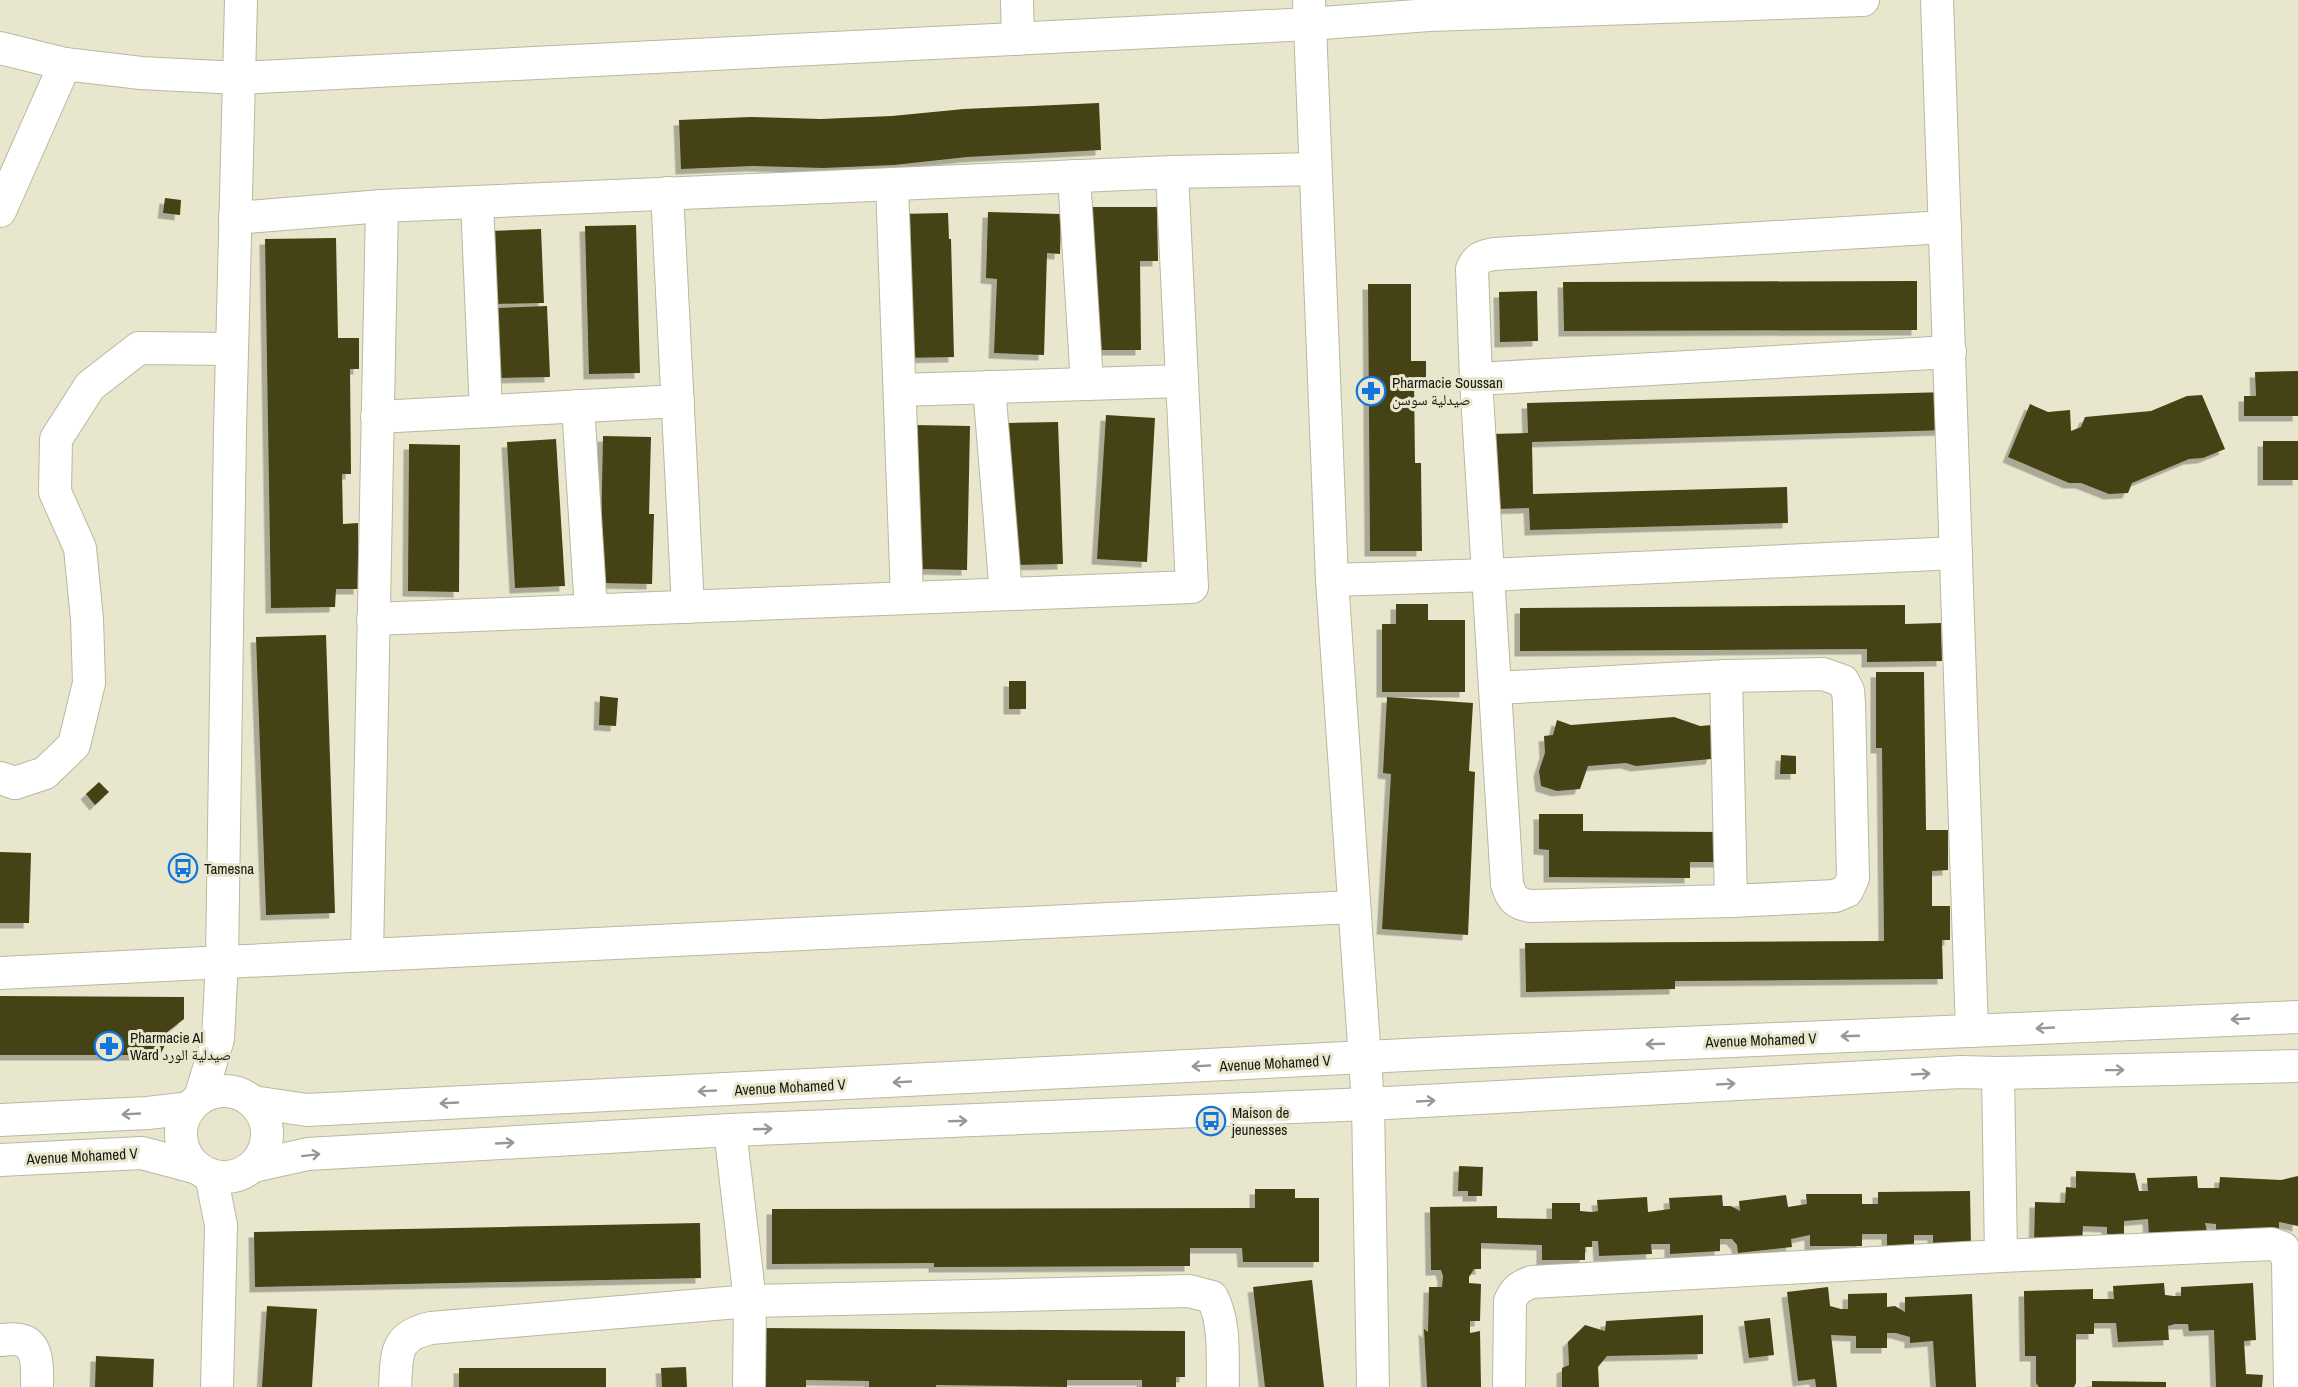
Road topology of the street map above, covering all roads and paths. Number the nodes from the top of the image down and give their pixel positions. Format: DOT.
graph roads {
  1 [pos="241,0"];
  2 [pos="1017,0"];
  3 [pos="1863,0"];
  4 [pos="1937,0"];
  5 [pos="1309,12"];
  6 [pos="1018,39"];
  7 [pos="0,48"];
  8 [pos="65,64"];
  9 [pos="238,78"];
  10 [pos="1315,169"];
  11 [pos="1172,172"];
  12 [pos="1074,176"];
  13 [pos="892,184"];
  14 [pos="667,194"];
  15 [pos="477,202"];
  16 [pos="382,206"];
  17 [pos="0,211"];
  18 [pos="235,218"];
  19 [pos="1945,227"];
  20 [pos="231,350"];
  21 [pos="1950,352"];
  22 [pos="1476,379"];
  23 [pos="1182,381"];
  24 [pos="1087,384"];
  25 [pos="989,387"];
  26 [pos="900,390"];
  27 [pos="678,401"];
  28 [pos="578,406"];
  29 [pos="486,411"];
  30 [pos="377,417"];
  31 [pos="1956,553"];
  32 [pos="1489,575"];
  33 [pos="1332,580"];
  34 [pos="1006,594"];
  35 [pos="907,598"];
  36 [pos="688,607"];
  37 [pos="591,610"];
  38 [pos="373,619"];
  39 [pos="1726,676"];
  40 [pos="1496,688"];
  41 [pos="0,778"];
  42 [pos="1731,901"];
  43 [pos="1354,907"];
  44 [pos="367,954"];
  45 [pos="222,961"];
  46 [pos="0,973"];
  47 [pos="2298,1017"];
  48 [pos="1972,1031"];
  49 [pos="218,1039"];
  50 [pos="1365,1058"];
  51 [pos="2298,1066"];
  52 [pos="1998,1073"];
  53 [pos="247,1098"];
  54 [pos="195,1103"];
  55 [pos="1368,1104"];
  56 [pos="0,1120"];
  57 [pos="730,1130"];
  58 [pos="0,1160"];
  59 [pos="225,1171"];
  60 [pos="2001,1256"];
  61 [pos="750,1301"];
  62 [pos="0,1340"];
  63 [pos="37,1387"];
  64 [pos="217,1387"];
  65 [pos="395,1387"];
  66 [pos="748,1387"];
  67 [pos="1223,1387"];
  68 [pos="1373,1387"];
  69 [pos="1509,1387"];
  70 [pos="2290,1387"];
  1 -- 9 [label="street"];
  2 -- 6 [label="street"];
  3 -- 5 [label="street"];
  4 -- 19 [label="street"];
  5 -- 6 [label="street"];
  5 -- 10 [label="street"];
  6 -- 9 [label="street"];
  7 -- 8 [label="street"];
  8 -- 9 [label="street"];
  8 -- 17 [label="street"];
  9 -- 18 [label="street"];
  10 -- 11 [label="street"];
  10 -- 33 [label="street"];
  11 -- 12 [label="street"];
  11 -- 23 [label="street"];
  12 -- 13 [label="street"];
  12 -- 24 [label="street"];
  13 -- 14 [label="street"];
  13 -- 26 [label="street"];
  14 -- 15 [label="street"];
  14 -- 27 [label="street"];
  15 -- 16 [label="street"];
  15 -- 29 [label="street"];
  16 -- 18 [label="street"];
  16 -- 30 [label="street"];
  18 -- 20 [label="street"];
  19 -- 21 [label="street"];
  19 -- 22 [label="street"];
  20 -- 41 [label="street"];
  20 -- 45 [label="street"];
  21 -- 22 [label="street"];
  21 -- 31 [label="street"];
  22 -- 32 [label="street"];
  23 -- 24 [label="street"];
  23 -- 34 [label="street"];
  24 -- 25 [label="street"];
  25 -- 26 [label="street"];
  25 -- 34 [label="street"];
  26 -- 35 [label="street"];
  27 -- 28 [label="street"];
  27 -- 36 [label="street"];
  28 -- 29 [label="street"];
  28 -- 37 [label="street"];
  29 -- 30 [label="street"];
  30 -- 38 [label="street"];
  31 -- 32 [label="street"];
  31 -- 48 [label="street"];
  32 -- 33 [label="street"];
  32 -- 40 [label="street"];
  33 -- 43 [label="street"];
  34 -- 35 [label="street"];
  35 -- 36 [label="street"];
  36 -- 37 [label="street"];
  37 -- 38 [label="street"];
  38 -- 44 [label="street"];
  39 -- 40 [label="street"];
  39 -- 42 [label="street"];
  39 -- 42 [label="street"];
  40 -- 42 [label="street"];
  43 -- 44 [label="street"];
  43 -- 50 [label="street"];
  44 -- 45 [label="street"];
  45 -- 46 [label="street"];
  45 -- 49 [label="street"];
  47 -- 48 [label="street, Avenue Mohamed V, one-way"];
  48 -- 50 [label="street, Avenue Mohamed V, one-way"];
  49 -- 53 [label="street"];
  49 -- 54 [label="street"];
  50 -- 53 [label="street, Avenue Mohamed V, one-way"];
  50 -- 55 [label="street"];
  52 -- 51 [label="street, Avenue Mohamed V, one-way"];
  55 -- 52 [label="street, Avenue Mohamed V, one-way"];
  52 -- 60 [label="street"];
  53 -- 54 [label="street"];
  53 -- 59 [label="street"];
  54 -- 56 [label="street, one-way"];
  54 -- 59 [label="street"];
  57 -- 55 [label="street, Avenue Mohamed V, one-way"];
  55 -- 68 [label="street"];
  59 -- 57 [label="street, Avenue Mohamed V, one-way"];
  57 -- 61 [label="street"];
  58 -- 59 [label="street, Avenue Mohamed V"];
  59 -- 64 [label="street"];
  60 -- 69 [label="street"];
  60 -- 70 [label="street"];
  61 -- 65 [label="street"];
  61 -- 66 [label="street"];
  61 -- 67 [label="street"];
  62 -- 63 [label="street"];
}
